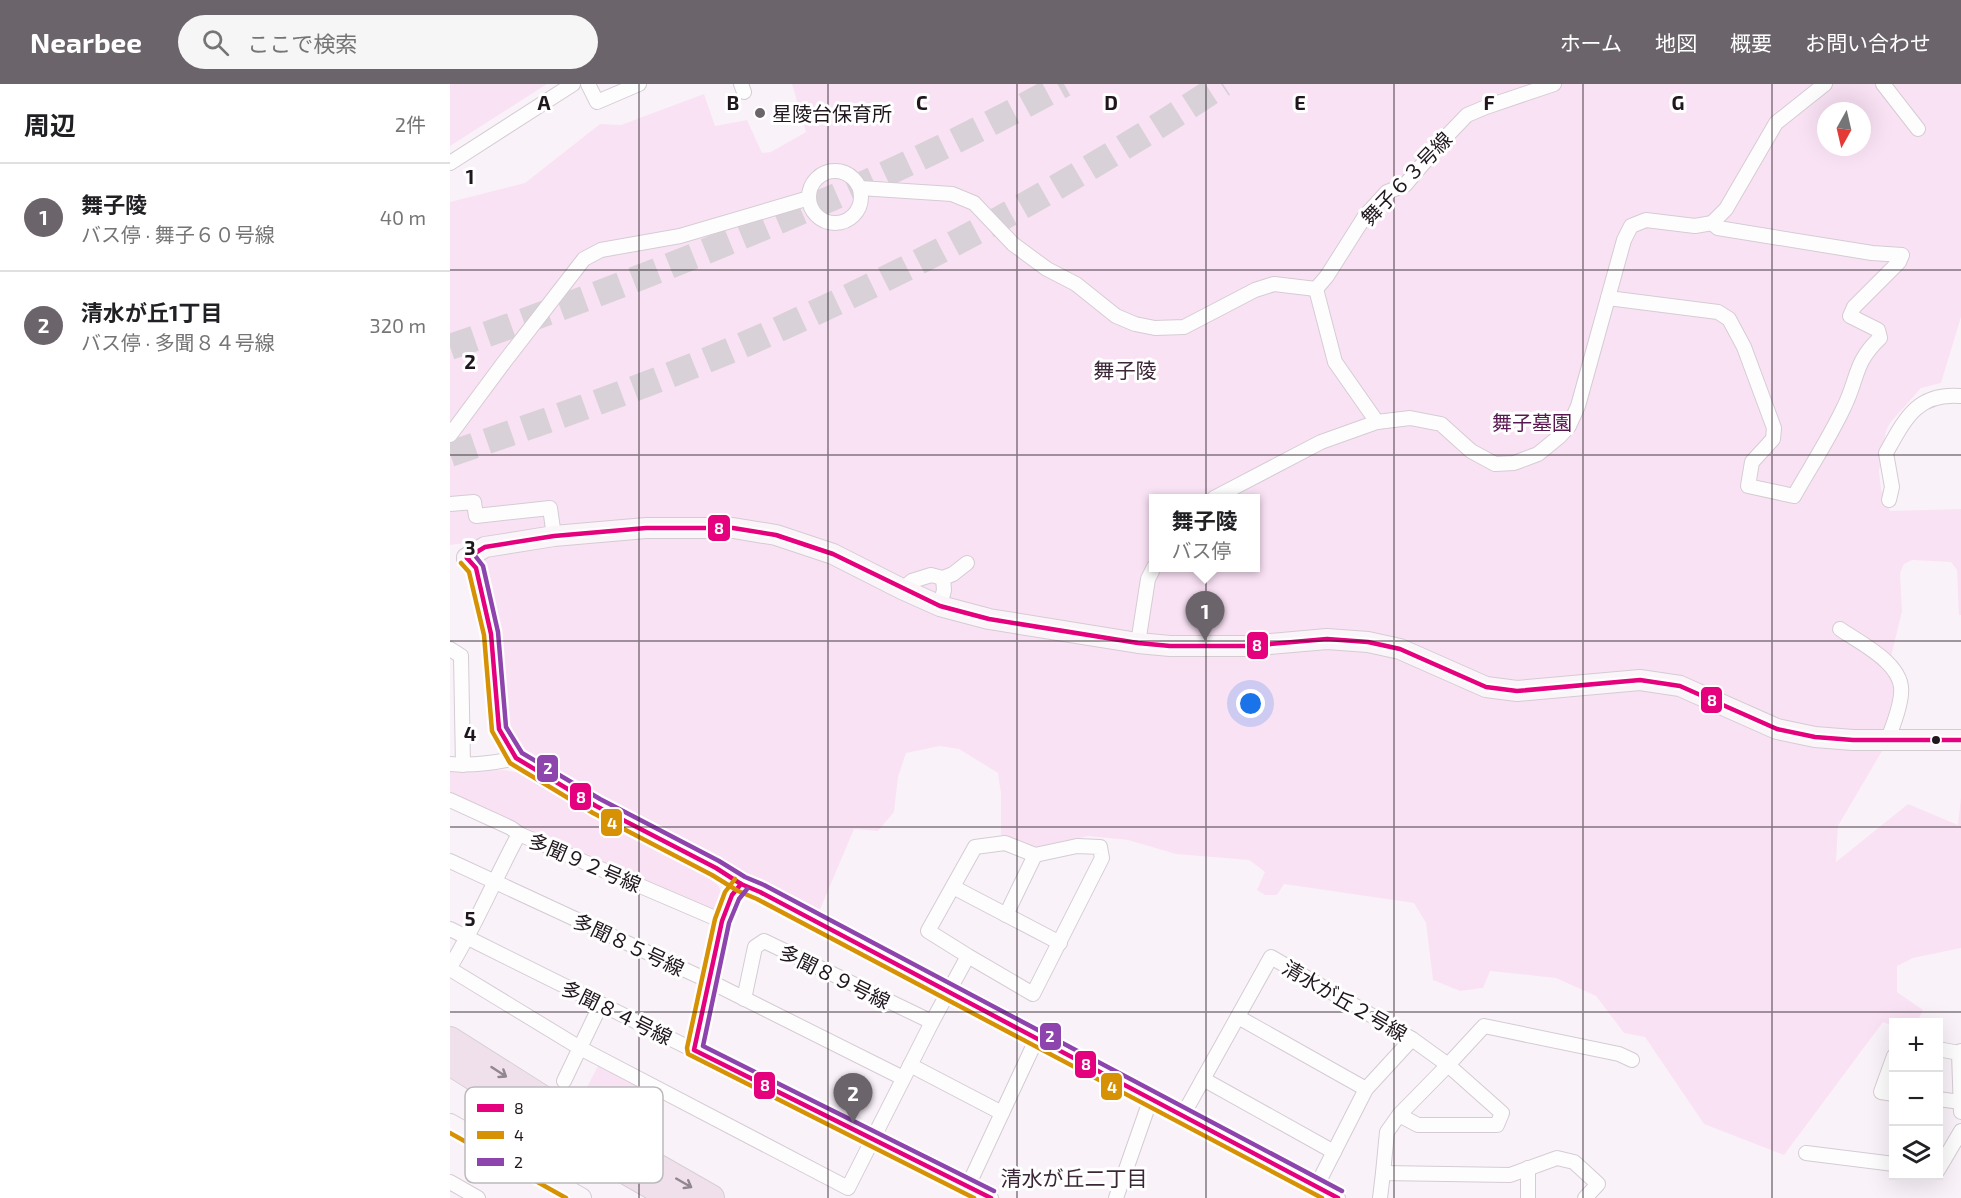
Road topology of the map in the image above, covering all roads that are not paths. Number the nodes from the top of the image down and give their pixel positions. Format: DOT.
graph roads {
  1 [pos="573,84"];
  2 [pos="588,84"];
  3 [pos="639,84"];
  4 [pos="1554,84"];
  5 [pos="1826,84"];
  6 [pos="1883,84"];
  7 [pos="1918,129"];
  8 [pos="450,163"];
  9 [pos="860,188"];
  10 [pos="809,198"];
  11 [pos="1712,223"];
  12 [pos="1316,289"];
  13 [pos="1608,298"];
  14 [pos="1961,396"];
  15 [pos="1377,422"];
  16 [pos="450,435"];
  17 [pos="1222,494"];
  18 [pos="1889,500"];
  19 [pos="450,504"];
  20 [pos="554,536"];
  21 [pos="458,556"];
  22 [pos="967,563"];
  23 [pos="1152,572"];
  24 [pos="943,578"];
  25 [pos="902,589"];
  26 [pos="940,606"];
  27 [pos="1840,629"];
  28 [pos="1138,643"];
  29 [pos="450,649"];
  30 [pos="456,712"];
  31 [pos="1888,739"];
  32 [pos="1961,740"];
  33 [pos="516,758"];
  34 [pos="457,764"];
  35 [pos="450,801"];
  36 [pos="519,834"];
  37 [pos="1035,855"];
  38 [pos="450,861"];
  39 [pos="494,881"];
  40 [pos="741,884"];
  41 [pos="953,887"];
  42 [pos="1006,915"];
  43 [pos="722,921"];
  44 [pos="450,929"];
  45 [pos="468,938"];
  46 [pos="1060,944"];
  47 [pos="968,956"];
  48 [pos="450,968"];
  49 [pos="709,981"];
  50 [pos="948,991"];
  51 [pos="744,999"];
  52 [pos="601,1004"];
  53 [pos="1238,1017"];
  54 [pos="932,1022"];
  55 [pos="1037,1038"];
  56 [pos="1412,1039"];
  57 [pos="450,1040"];
  58 [pos="580,1048"];
  59 [pos="694,1050"];
  60 [pos="1943,1050"];
  61 [pos="1960,1052"];
  62 [pos="1632,1060"];
  63 [pos="450,1062"];
  64 [pos="910,1065"];
  65 [pos="1448,1065"];
  66 [pos="1889,1068"];
  67 [pos="903,1078"];
  68 [pos="1203,1079"];
  69 [pos="564,1081"];
  70 [pos="489,1087"];
  71 [pos="523,1087"];
  72 [pos="655,1087"];
  73 [pos="1366,1089"];
  74 [pos="663,1091"];
  75 [pos="1889,1093"];
  76 [pos="1150,1098"];
  77 [pos="1943,1100"];
  78 [pos="1961,1102"];
  79 [pos="1961,1112"];
  80 [pos="1002,1113"];
  81 [pos="1399,1114"];
  82 [pos="1183,1115"];
  83 [pos="450,1124"];
  84 [pos="1961,1131"];
  85 [pos="465,1133"];
  86 [pos="874,1138"];
  87 [pos="1334,1152"];
  88 [pos="1806,1153"];
  89 [pos="1943,1162"];
  90 [pos="1889,1163"];
  91 [pos="1528,1168"];
  92 [pos="663,1170"];
  93 [pos="1383,1173"];
  94 [pos="450,1182"];
  95 [pos="554,1183"];
  96 [pos="647,1183"];
  97 [pos="968,1186"];
  98 [pos="1316,1187"];
  99 [pos="478,1198"];
  100 [pos="580,1198"];
  101 [pos="673,1198"];
  102 [pos="711,1198"];
  103 [pos="991,1198"];
  104 [pos="1116,1198"];
  105 [pos="1338,1198"];
  106 [pos="1380,1198"];
  107 [pos="1528,1198"];
  108 [pos="1585,1198"];
  1 -- 8 [label="street"];
  2 -- 3 [label="street"];
  4 -- 12 [label="street, 舞子６３号線"];
  5 -- 11 [label="street"];
  6 -- 7 [label="street"];
  9 -- 10 [label="street"];
  9 -- 10 [label="street"];
  9 -- 12 [label="street"];
  10 -- 16 [label="street"];
  11 -- 13 [label="street"];
  11 -- 13 [label="street"];
  12 -- 15 [label="street"];
  13 -- 15 [label="street"];
  14 -- 18 [label="street"];
  15 -- 17 [label="street"];
  19 -- 20 [label="street"];
  20 -- 21 [label="street"];
  20 -- 25 [label="street"];
  21 -- 33 [label="street"];
  22 -- 24 [label="street"];
  23 -- 28 [label="street"];
  24 -- 25 [label="street"];
  24 -- 26 [label="street"];
  25 -- 26 [label="street"];
  26 -- 28 [label="street"];
  27 -- 31 [label="street"];
  28 -- 31 [label="street"];
  29 -- 30 [label="street"];
  30 -- 34 [label="street"];
  31 -- 32 [label="street"];
  33 -- 34 [label="street"];
  33 -- 40 [label="street"];
  35 -- 36 [label="street, 多聞９２号線"];
  36 -- 39 [label="street"];
  36 -- 43 [label="street, 多聞９２号線"];
  37 -- 41 [label="street"];
  37 -- 42 [label="street"];
  37 -- 46 [label="street"];
  38 -- 39 [label="street, 多聞８５号線"];
  39 -- 45 [label="street"];
  39 -- 49 [label="street, 多聞８５号線"];
  40 -- 43 [label="street"];
  40 -- 50 [label="street"];
  41 -- 42 [label="street"];
  41 -- 47 [label="street"];
  42 -- 46 [label="street"];
  43 -- 49 [label="street"];
  44 -- 45 [label="street, 多聞８４号線"];
  45 -- 48 [label="street"];
  45 -- 52 [label="street, 多聞８４号線"];
  46 -- 47 [label="street"];
  47 -- 50 [label="street"];
  48 -- 58 [label="street"];
  49 -- 51 [label="street, 多聞８５号線"];
  49 -- 59 [label="street"];
  50 -- 54 [label="street"];
  50 -- 55 [label="street"];
  51 -- 54 [label="street, 多聞８９号線"];
  51 -- 67 [label="street, 多聞８５号線"];
  52 -- 58 [label="street"];
  52 -- 59 [label="street, 多聞８４号線"];
  53 -- 56 [label="street, 清水が丘２号線"];
  53 -- 68 [label="street, 清水が丘２号線"];
  53 -- 73 [label="street"];
  54 -- 64 [label="street"];
  55 -- 76 [label="street"];
  55 -- 80 [label="street"];
  56 -- 65 [label="street, 清水が丘２号線"];
  56 -- 73 [label="street"];
  57 -- 71 [label="highway, one-way"];
  58 -- 69 [label="street"];
  58 -- 72 [label="street"];
  59 -- 86 [label="street, 多聞８４号線"];
  60 -- 61 [label="street"];
  61 -- 78 [label="street"];
  62 -- 65 [label="street"];
  63 -- 70 [label="highway"];
  64 -- 67 [label="street"];
  64 -- 80 [label="street"];
  65 -- 81 [label="street"];
  65 -- 81 [label="street, 清水が丘２号線"];
  66 -- 75 [label="street"];
  67 -- 86 [label="street"];
  68 -- 82 [label="street, 清水が丘２号線"];
  68 -- 87 [label="street"];
  73 -- 87 [label="street"];
  74 -- 86 [label="street"];
  76 -- 82 [label="street"];
  76 -- 104 [label="street"];
  77 -- 78 [label="street"];
  78 -- 79 [label="street"];
  80 -- 97 [label="street"];
  81 -- 93 [label="street"];
  82 -- 98 [label="street"];
  83 -- 85 [label="street"];
  84 -- 89 [label="street"];
  86 -- 97 [label="street, 多聞８４号線"];
  87 -- 98 [label="street"];
  88 -- 90 [label="street"];
  91 -- 93 [label="street"];
  91 -- 107 [label="street"];
  91 -- 108 [label="street"];
  92 -- 102 [label="highway, one-way"];
  93 -- 106 [label="street"];
  94 -- 99 [label="street"];
  95 -- 100 [label="street"];
  96 -- 101 [label="highway"];
  97 -- 103 [label="street, 多聞８４号線"];
  98 -- 105 [label="street"];
}
